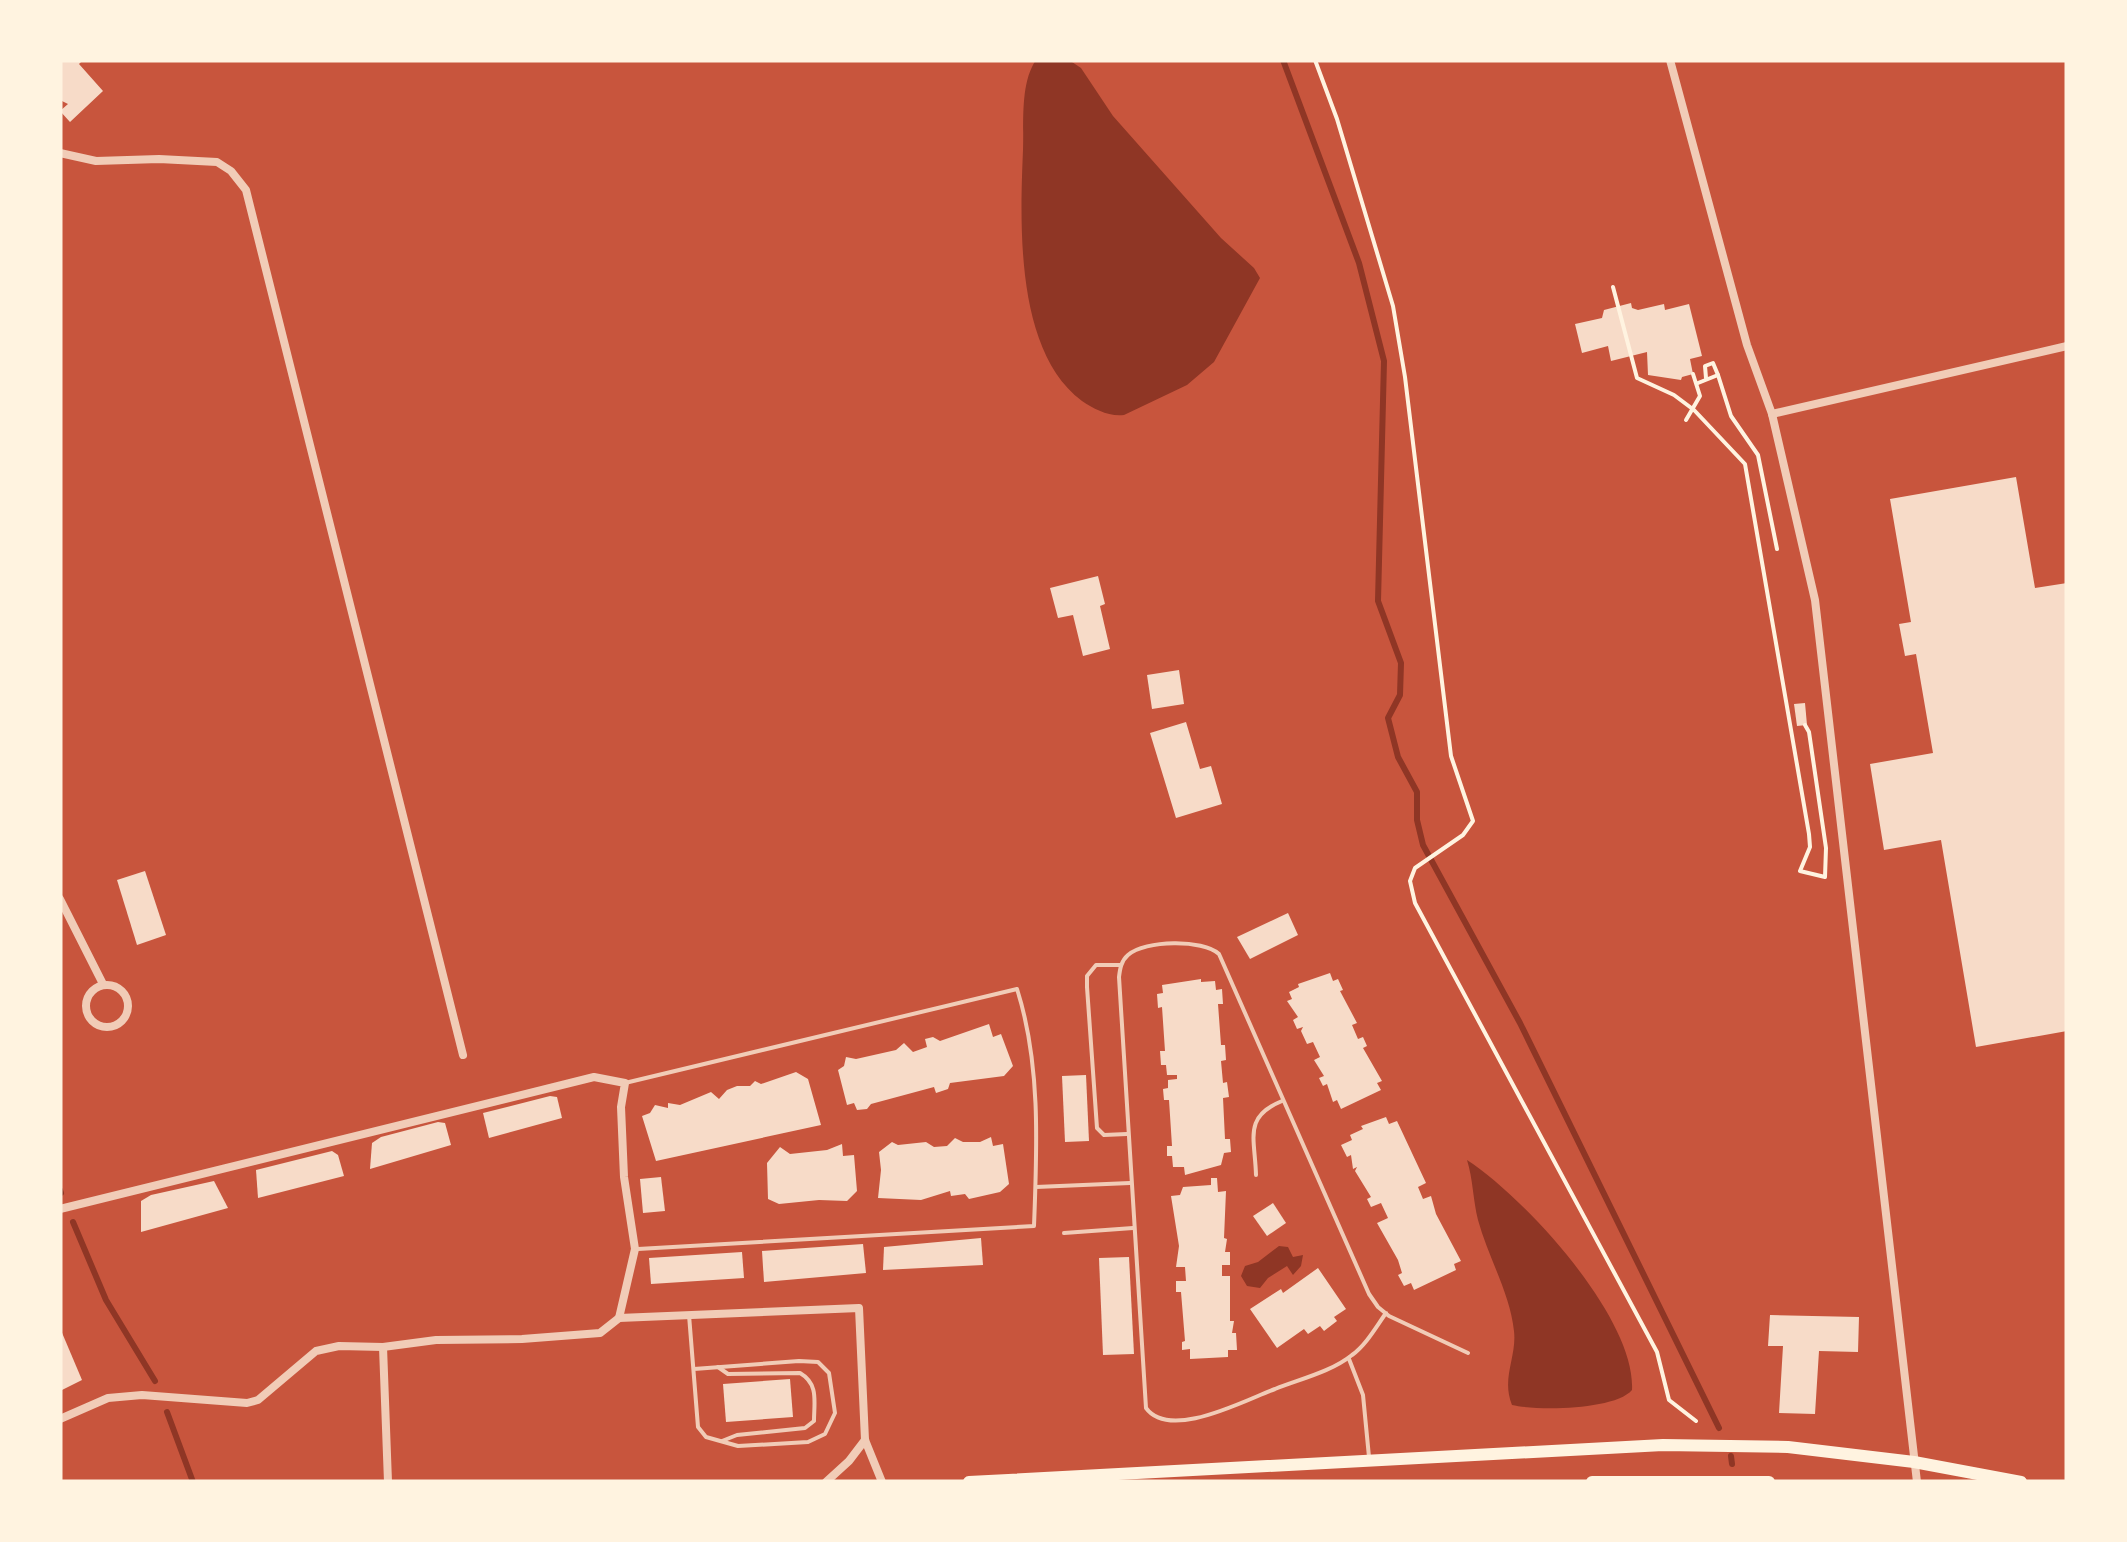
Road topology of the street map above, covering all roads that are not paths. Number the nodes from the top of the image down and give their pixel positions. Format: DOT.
graph roads {
  1 [pos="1670,60"];
  2 [pos="60,153"];
  3 [pos="2067,346"];
  4 [pos="1772,414"];
  5 [pos="60,900"];
  6 [pos="1120,965"];
  7 [pos="103,984"];
  8 [pos="463,1055"];
  9 [pos="625,1083"];
  10 [pos="1282,1101"];
  11 [pos="1128,1134"];
  12 [pos="1256,1175"];
  13 [pos="1130,1183"];
  14 [pos="1036,1187"];
  15 [pos="60,1209"];
  16 [pos="1133,1228"];
  17 [pos="1064,1234"];
  18 [pos="635,1249"];
  19 [pos="1386,1313"];
  20 [pos="689,1315"];
  21 [pos="619,1318"];
  22 [pos="383,1348"];
  23 [pos="1468,1353"];
  24 [pos="1348,1358"];
  25 [pos="717,1366"];
  26 [pos="694,1369"];
  27 [pos="60,1419"];
  28 [pos="865,1440"];
  29 [pos="722,1441"];
  30 [pos="1369,1462"];
  31 [pos="1914,1462"];
  32 [pos="388,1482"];
  33 [pos="826,1482"];
  34 [pos="882,1482"];
  35 [pos="969,1482"];
  36 [pos="1592,1482"];
  37 [pos="1769,1482"];
  38 [pos="1916,1482"];
  39 [pos="2022,1482"];
  1 -- 4 [label="street"];
  2 -- 8 [label="street"];
  3 -- 4 [label="street"];
  4 -- 31 [label="street"];
  5 -- 7 [label="street"];
  6 -- 10 [label="lane"];
  6 -- 11 [label="lane"];
  6 -- 11 [label="lane"];
  7 -- 7 [label="street"];
  9 -- 14 [label="lane"];
  9 -- 15 [label="street"];
  9 -- 18 [label="street"];
  10 -- 12 [label="lane"];
  10 -- 19 [label="lane"];
  11 -- 13 [label="lane"];
  13 -- 14 [label="lane"];
  13 -- 16 [label="lane"];
  14 -- 18 [label="lane"];
  16 -- 17 [label="lane"];
  16 -- 24 [label="lane"];
  18 -- 21 [label="street"];
  19 -- 23 [label="lane"];
  19 -- 24 [label="lane"];
  20 -- 21 [label="street"];
  20 -- 26 [label="lane"];
  20 -- 28 [label="street"];
  21 -- 22 [label="street"];
  22 -- 27 [label="street"];
  22 -- 32 [label="street"];
  24 -- 30 [label="lane"];
  25 -- 26 [label="lane"];
  25 -- 29 [label="lane"];
  25 -- 29 [label="lane"];
  26 -- 29 [label="lane"];
  28 -- 33 [label="street"];
  28 -- 34 [label="street"];
  30 -- 31 [label="highway"];
  30 -- 35 [label="highway"];
  31 -- 38 [label="street"];
  31 -- 39 [label="highway"];
  36 -- 37 [label="highway"];
}
